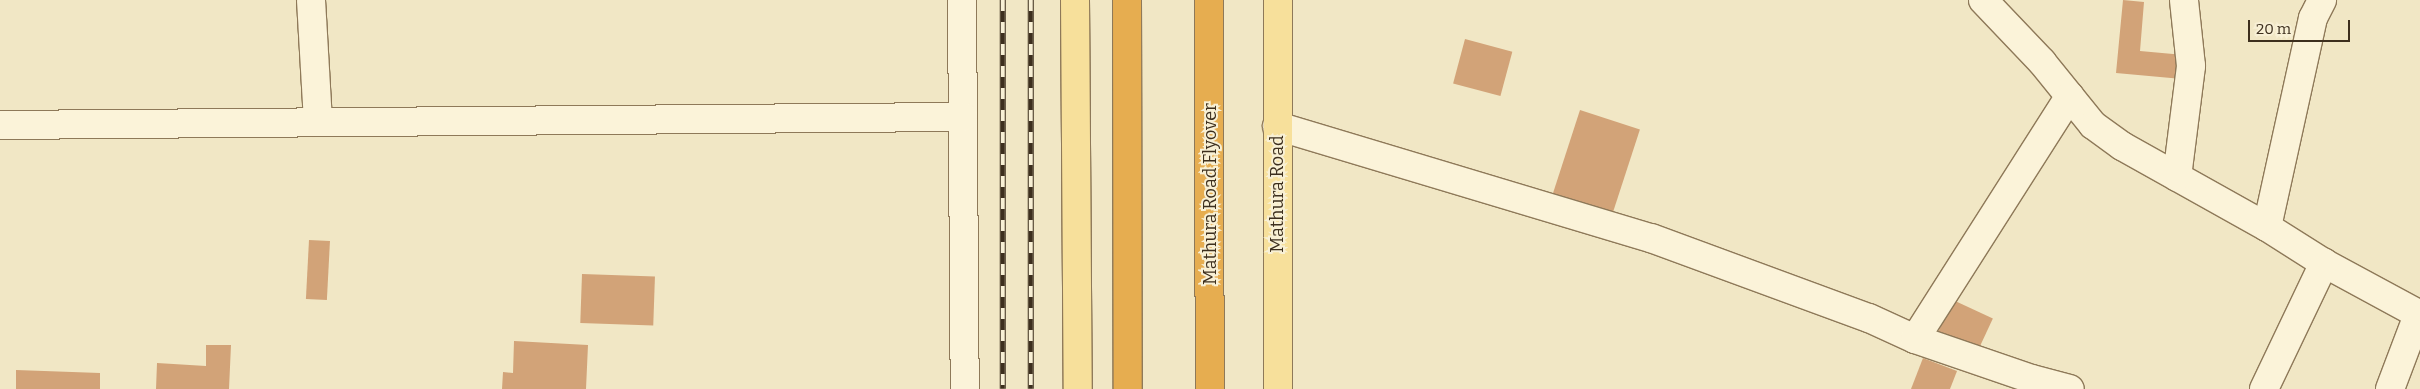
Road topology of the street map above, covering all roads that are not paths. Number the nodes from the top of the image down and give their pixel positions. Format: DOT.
graph roads {
  1 [pos="312,0"];
  2 [pos="962,0"];
  3 [pos="1075,0"];
  4 [pos="1127,0"];
  5 [pos="1209,0"];
  6 [pos="1278,0"];
  7 [pos="1983,0"];
  8 [pos="2184,0"];
  9 [pos="2322,0"];
  10 [pos="2070,96"];
  11 [pos="963,117"];
  12 [pos="318,122"];
  13 [pos="0,125"];
  14 [pos="1277,126"];
  15 [pos="2177,177"];
  16 [pos="2267,227"];
  17 [pos="2324,263"];
  18 [pos="2419,315"];
  19 [pos="1915,339"];
  20 [pos="965,389"];
  21 [pos="1078,389"];
  22 [pos="1128,389"];
  23 [pos="1210,389"];
  24 [pos="1278,389"];
  25 [pos="2070,389"];
  26 [pos="2264,389"];
  27 [pos="2390,389"];
  1 -- 12 [label="street"];
  2 -- 11 [label="street"];
  3 -- 21 [label="main road"];
  4 -- 22 [label="highway"];
  5 -- 23 [label="highway, Mathura Road Flyover"];
  6 -- 14 [label="main road, Mathura Road"];
  7 -- 10 [label="street"];
  8 -- 15 [label="street"];
  9 -- 16 [label="street"];
  10 -- 15 [label="street"];
  10 -- 19 [label="street"];
  11 -- 12 [label="street"];
  11 -- 20 [label="street"];
  12 -- 13 [label="street"];
  14 -- 19 [label="street"];
  14 -- 24 [label="main road, Mathura Road"];
  15 -- 16 [label="street"];
  16 -- 17 [label="street"];
  17 -- 18 [label="street"];
  17 -- 26 [label="street"];
  18 -- 27 [label="street"];
  19 -- 25 [label="street"];
}
